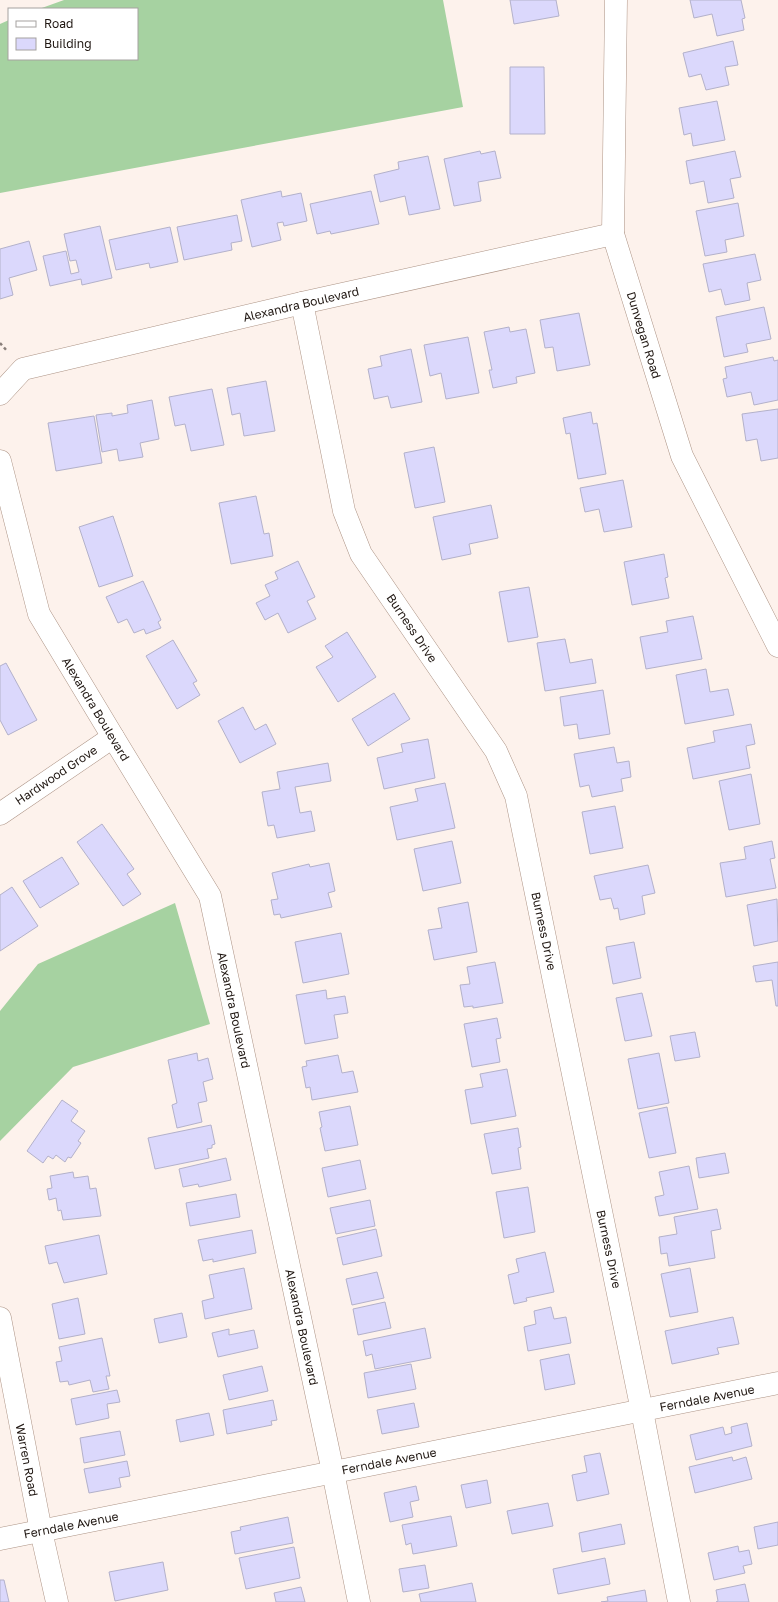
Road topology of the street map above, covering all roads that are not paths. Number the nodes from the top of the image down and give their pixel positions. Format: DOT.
graph roads {
  1 [pos="616,0"];
  2 [pos="613,234"];
  3 [pos="302,303"];
  4 [pos="0,394"];
  5 [pos="0,460"];
  6 [pos="778,646"];
  7 [pos="112,737"];
  8 [pos="0,814"];
  9 [pos="0,1318"];
  10 [pos="778,1383"];
  11 [pos="642,1410"];
  12 [pos="333,1472"];
  13 [pos="41,1531"];
  14 [pos="0,1539"];
  15 [pos="57,1602"];
  16 [pos="359,1602"];
  17 [pos="679,1602"];
  1 -- 2 [label="street, Dunvegan Road"];
  2 -- 3 [label="street, Alexandra Boulevard"];
  2 -- 6 [label="street, Dunvegan Road"];
  3 -- 4 [label="street, Alexandra Boulevard"];
  3 -- 11 [label="street, Burness Drive"];
  5 -- 7 [label="street, Alexandra Boulevard"];
  7 -- 8 [label="street, Hardwood Grove"];
  7 -- 12 [label="street, Alexandra Boulevard"];
  9 -- 13 [label="street, Warren Road"];
  10 -- 11 [label="street, Ferndale Avenue"];
  11 -- 12 [label="street, Ferndale Avenue"];
  11 -- 17 [label="street, Burness Drive"];
  12 -- 13 [label="street, Ferndale Avenue"];
  12 -- 16 [label="street, Alexandra Boulevard"];
  13 -- 14 [label="street, Ferndale Avenue"];
  13 -- 15 [label="street, Warren Road"];
}
